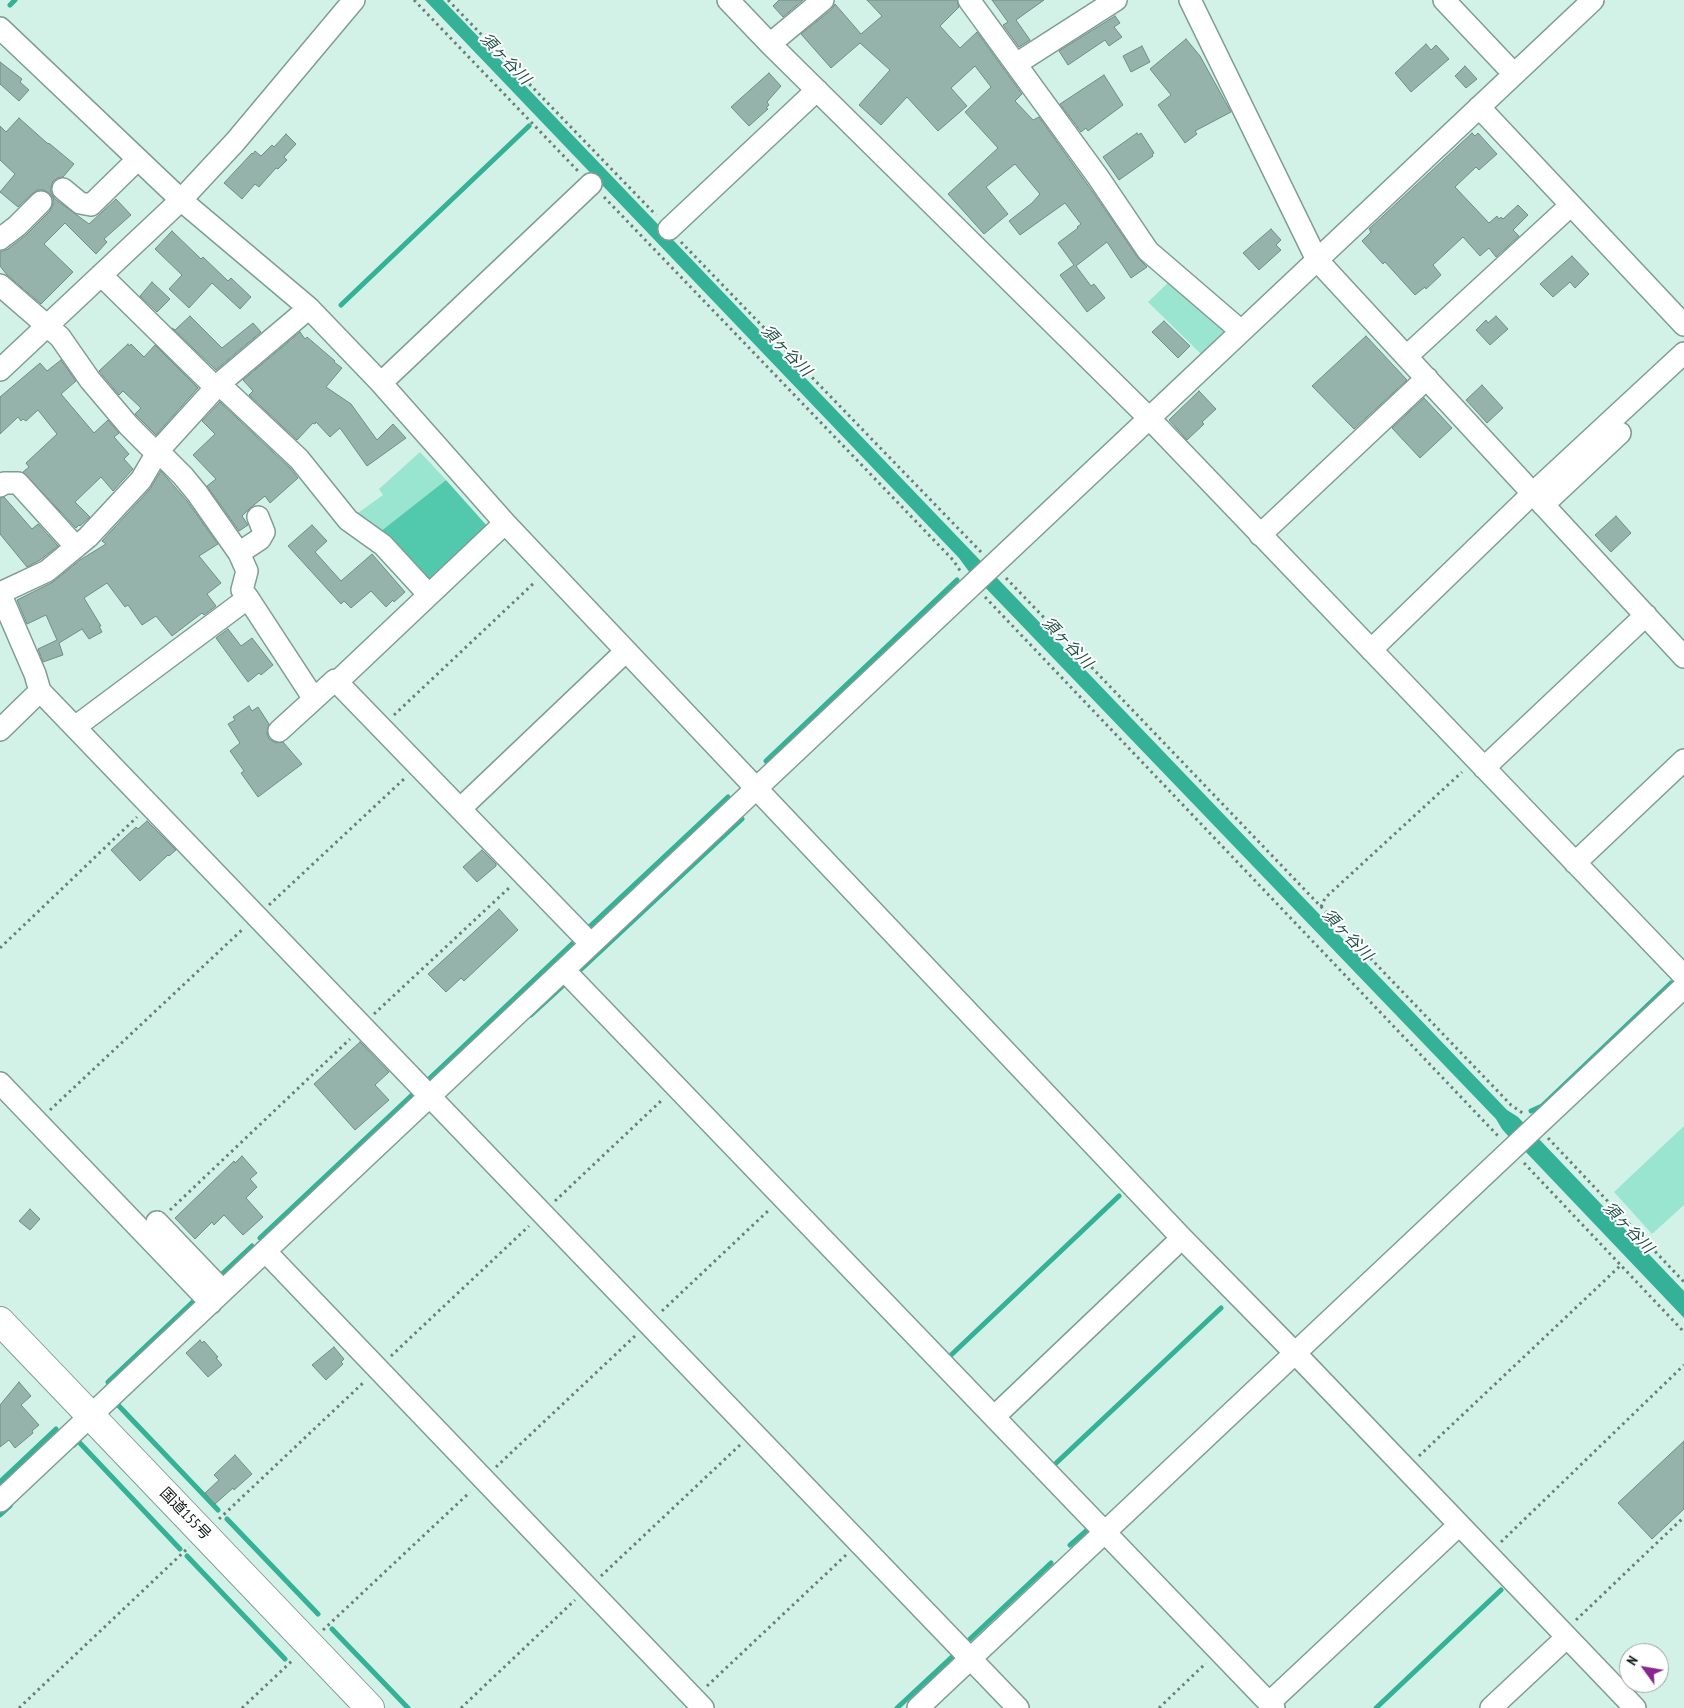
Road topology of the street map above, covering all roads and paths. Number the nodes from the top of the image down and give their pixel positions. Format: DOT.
graph roads {
  1 [pos="354,0"];
  2 [pos="414,0"];
  3 [pos="448,0"];
  4 [pos="728,0"];
  5 [pos="823,0"];
  6 [pos="969,0"];
  7 [pos="1116,0"];
  8 [pos="1190,0"];
  9 [pos="1444,0"];
  10 [pos="1593,0"];
  11 [pos="0,28"];
  12 [pos="770,44"];
  13 [pos="1016,64"];
  14 [pos="1514,74"];
  15 [pos="816,90"];
  16 [pos="1479,108"];
  17 [pos="138,159"];
  18 [pos="591,184"];
  19 [pos="63,189"];
  20 [pos="181,200"];
  21 [pos="41,202"];
  22 [pos="1571,205"];
  23 [pos="670,230"];
  24 [pos="0,239"];
  25 [pos="1317,260"];
  26 [pos="101,275"];
  27 [pos="0,285"];
  28 [pos="309,308"];
  29 [pos="1684,325"];
  30 [pos="47,326"];
  31 [pos="1241,332"];
  32 [pos="1684,353"];
  33 [pos="1407,356"];
  34 [pos="0,370"];
  35 [pos="1684,373"];
  36 [pos="1427,378"];
  37 [pos="381,383"];
  38 [pos="218,386"];
  39 [pos="1149,418"];
  40 [pos="157,452"];
  41 [pos="0,486"];
  42 [pos="1538,499"];
  43 [pos="258,517"];
  44 [pos="505,523"];
  45 [pos="1260,535"];
  46 [pos="76,547"];
  47 [pos="239,554"];
  48 [pos="992,566"];
  49 [pos="548,569"];
  50 [pos="974,583"];
  51 [pos="0,593"];
  52 [pos="429,595"];
  53 [pos="248,598"];
  54 [pos="1646,615"];
  55 [pos="1371,650"];
  56 [pos="626,651"];
  57 [pos="1684,657"];
  58 [pos="337,682"];
  59 [pos="40,691"];
  60 [pos="314,699"];
  61 [pos="75,727"];
  62 [pos="381,727"];
  63 [pos="0,730"];
  64 [pos="279,731"];
  65 [pos="1684,760"];
  66 [pos="1480,764"];
  67 [pos="418,766"];
  68 [pos="756,789"];
  69 [pos="150,805"];
  70 [pos="460,809"];
  71 [pos="1575,862"];
  72 [pos="524,874"];
  73 [pos="1321,907"];
  74 [pos="257,916"];
  75 [pos="591,944"];
  76 [pos="0,948"];
  77 [pos="564,970"];
  78 [pos="1684,976"];
  79 [pos="1684,986"];
  80 [pos="363,1026"];
  81 [pos="0,1082"];
  82 [pos="676,1087"];
  83 [pos="430,1096"];
  84 [pos="38,1122"];
  85 [pos="1534,1127"];
  86 [pos="1511,1148"];
  87 [pos="783,1197"];
  88 [pos="542,1213"];
  89 [pos="157,1222"];
  90 [pos="1182,1238"];
  91 [pos="265,1251"];
  92 [pos="1620,1266"];
  93 [pos="1684,1282"];
  94 [pos="217,1297"];
  95 [pos="0,1321"];
  96 [pos="649,1323"];
  97 [pos="1684,1332"];
  98 [pos="1295,1353"];
  99 [pos="1684,1365"];
  100 [pos="378,1369"];
  101 [pos="91,1416"];
  102 [pos="994,1416"];
  103 [pos="754,1432"];
  104 [pos="1406,1469"];
  105 [pos="484,1479"];
  106 [pos="0,1501"];
  107 [pos="1684,1517"];
  108 [pos="1459,1525"];
  109 [pos="1105,1532"];
  110 [pos="203,1534"];
  111 [pos="859,1542"];
  112 [pos="1488,1555"];
  113 [pos="588,1588"];
  114 [pos="1565,1635"];
  115 [pos="309,1644"];
  116 [pos="1219,1651"];
  117 [pos="971,1658"];
  118 [pos="699,1703"];
  119 [pos="1272,1706"];
  120 [pos="19,1708"];
  121 [pos="242,1708"];
  122 [pos="370,1708"];
  123 [pos="460,1708"];
  124 [pos="918,1708"];
  125 [pos="1018,1708"];
  126 [pos="1159,1708"];
  127 [pos="1492,1708"];
  128 [pos="1635,1708"];
  1 -- 20 [label="street"];
  2 -- 18 [label="path"];
  3 -- 23 [label="path"];
  4 -- 12 [label="street"];
  5 -- 12 [label="street"];
  6 -- 13 [label="street"];
  7 -- 13 [label="street"];
  8 -- 25 [label="street"];
  9 -- 14 [label="street"];
  10 -- 14 [label="street"];
  11 -- 17 [label="street"];
  12 -- 15 [label="street"];
  13 -- 31 [label="street"];
  14 -- 16 [label="street"];
  15 -- 23 [label="street"];
  15 -- 39 [label="street"];
  16 -- 22 [label="street"];
  16 -- 25 [label="street"];
  17 -- 19 [label="street"];
  17 -- 20 [label="street"];
  18 -- 37 [label="street"];
  18 -- 50 [label="path"];
  20 -- 26 [label="street"];
  20 -- 28 [label="street"];
  21 -- 24 [label="street"];
  22 -- 29 [label="street"];
  22 -- 33 [label="street"];
  23 -- 48 [label="path"];
  25 -- 31 [label="street"];
  25 -- 33 [label="street"];
  26 -- 30 [label="street"];
  26 -- 38 [label="street"];
  27 -- 30 [label="street"];
  28 -- 37 [label="street"];
  28 -- 38 [label="street"];
  30 -- 34 [label="street"];
  30 -- 40 [label="street"];
  31 -- 39 [label="street"];
  32 -- 42 [label="street"];
  33 -- 36 [label="street"];
  35 -- 42 [label="street"];
  36 -- 42 [label="street"];
  36 -- 45 [label="street"];
  37 -- 44 [label="street"];
  38 -- 40 [label="street"];
  38 -- 52 [label="street"];
  39 -- 45 [label="street"];
  39 -- 48 [label="street"];
  40 -- 46 [label="street"];
  40 -- 47 [label="street"];
  41 -- 46 [label="street"];
  42 -- 54 [label="street"];
  42 -- 55 [label="street"];
  43 -- 47 [label="street"];
  44 -- 49 [label="street"];
  44 -- 52 [label="street"];
  45 -- 55 [label="street"];
  46 -- 51 [label="street"];
  47 -- 53 [label="street"];
  48 -- 50 [label="street"];
  48 -- 73 [label="path"];
  49 -- 56 [label="street"];
  49 -- 62 [label="path"];
  50 -- 68 [label="street"];
  50 -- 86 [label="path"];
  51 -- 59 [label="street"];
  52 -- 58 [label="street"];
  53 -- 60 [label="street"];
  53 -- 61 [label="street"];
  54 -- 57 [label="street"];
  54 -- 66 [label="street"];
  55 -- 66 [label="street"];
  56 -- 68 [label="street"];
  56 -- 70 [label="street"];
  58 -- 60 [label="street"];
  58 -- 62 [label="street"];
  59 -- 61 [label="street"];
  59 -- 63 [label="street"];
  60 -- 64 [label="street"];
  61 -- 69 [label="street"];
  62 -- 67 [label="street"];
  65 -- 71 [label="street"];
  66 -- 71 [label="street"];
  66 -- 73 [label="path"];
  67 -- 70 [label="street"];
  67 -- 74 [label="path"];
  68 -- 75 [label="street"];
  68 -- 90 [label="street"];
  69 -- 74 [label="street"];
  69 -- 76 [label="path"];
  70 -- 72 [label="street"];
  71 -- 78 [label="street"];
  72 -- 75 [label="street"];
  72 -- 80 [label="path"];
  73 -- 85 [label="path"];
  74 -- 80 [label="street"];
  74 -- 84 [label="path"];
  75 -- 77 [label="street"];
  77 -- 82 [label="street"];
  77 -- 83 [label="street"];
  79 -- 85 [label="street"];
  80 -- 83 [label="street"];
  80 -- 89 [label="path"];
  81 -- 84 [label="street"];
  82 -- 87 [label="street"];
  82 -- 88 [label="path"];
  83 -- 88 [label="street"];
  83 -- 91 [label="street"];
  84 -- 94 [label="street"];
  85 -- 86 [label="street"];
  85 -- 93 [label="path"];
  86 -- 92 [label="path"];
  86 -- 98 [label="street"];
  87 -- 96 [label="path"];
  87 -- 102 [label="street"];
  88 -- 96 [label="street"];
  88 -- 100 [label="path"];
  89 -- 94 [label="street"];
  90 -- 98 [label="street"];
  90 -- 102 [label="street"];
  91 -- 94 [label="street"];
  91 -- 100 [label="street"];
  92 -- 97 [label="path"];
  92 -- 104 [label="path"];
  94 -- 101 [label="street"];
  95 -- 101 [label="highway, 国道155号"];
  96 -- 103 [label="street"];
  96 -- 105 [label="path"];
  98 -- 104 [label="street"];
  98 -- 109 [label="street"];
  99 -- 112 [label="path"];
  100 -- 105 [label="street"];
  100 -- 110 [label="path"];
  101 -- 106 [label="street"];
  101 -- 110 [label="highway, 国道155号"];
  102 -- 109 [label="street"];
  103 -- 111 [label="street"];
  103 -- 113 [label="path"];
  104 -- 108 [label="street"];
  105 -- 113 [label="street"];
  105 -- 115 [label="path"];
  107 -- 114 [label="path"];
  108 -- 112 [label="street"];
  108 -- 119 [label="street"];
  109 -- 116 [label="street"];
  109 -- 117 [label="street"];
  110 -- 115 [label="highway, 国道155号"];
  110 -- 120 [label="path"];
  111 -- 117 [label="street"];
  111 -- 118 [label="path"];
  112 -- 114 [label="street"];
  113 -- 118 [label="street"];
  113 -- 123 [label="path"];
  114 -- 127 [label="street"];
  114 -- 128 [label="street"];
  115 -- 121 [label="path"];
  115 -- 122 [label="highway, 国道155号"];
  116 -- 119 [label="street"];
  116 -- 126 [label="path"];
  117 -- 124 [label="street"];
  117 -- 125 [label="street"];
}
